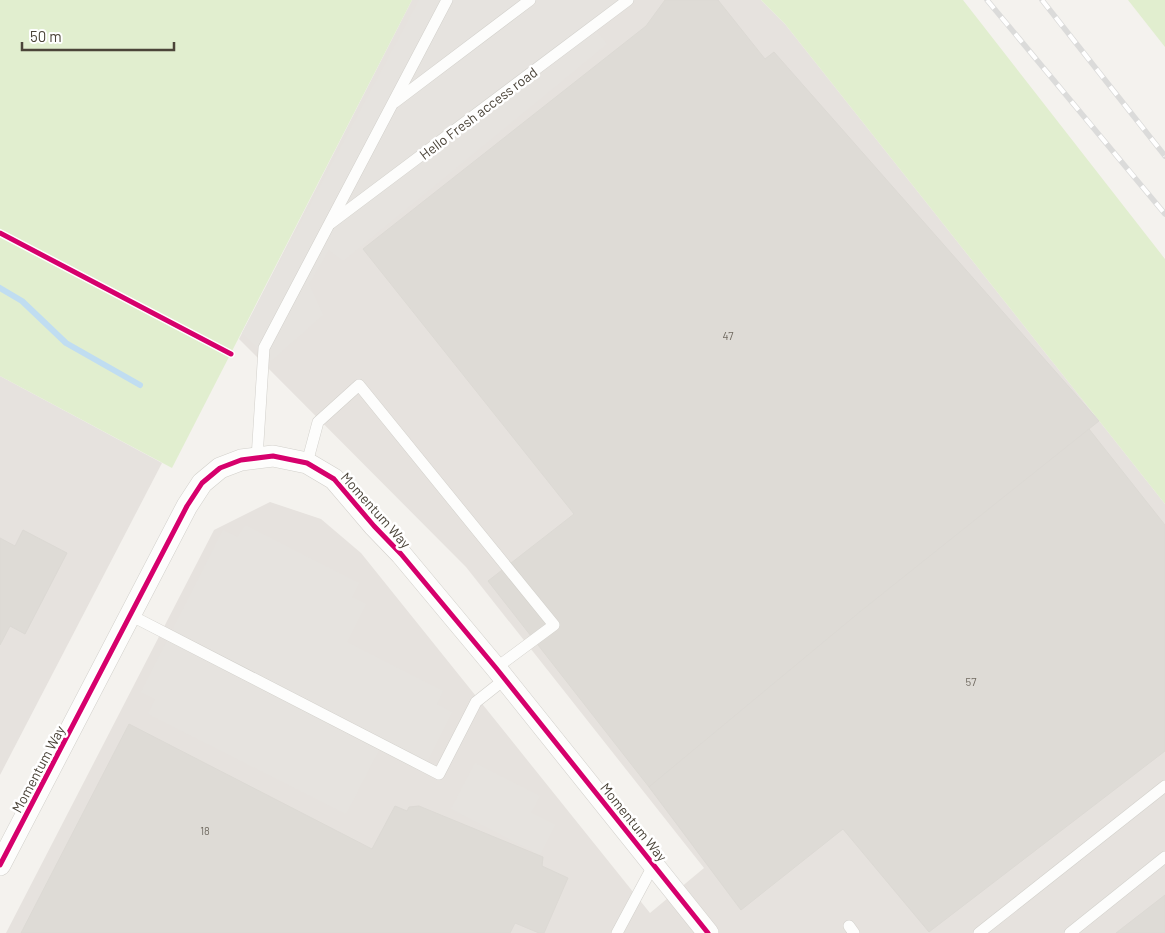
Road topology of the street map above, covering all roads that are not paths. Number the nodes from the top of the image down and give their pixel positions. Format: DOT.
graph roads {
  1 [pos="530,0"];
  2 [pos="628,0"];
  3 [pos="447,1"];
  4 [pos="392,104"];
  5 [pos="328,226"];
  6 [pos="257,458"];
  7 [pos="307,463"];
  8 [pos="130,615"];
  9 [pos="500,674"];
  10 [pos="1165,786"];
  11 [pos="1165,858"];
  12 [pos="654,864"];
  13 [pos="0,865"];
  14 [pos="617,933"];
  15 [pos="707,933"];
  16 [pos="978,933"];
  17 [pos="1070,933"];
  1 -- 4 [label="lane, Hello Fresh access road"];
  2 -- 5 [label="lane, Hello Fresh access road"];
  3 -- 4 [label="lane, Hello Fresh access road"];
  4 -- 5 [label="lane, Hello Fresh access road"];
  5 -- 6 [label="lane, Hello Fresh access road"];
  6 -- 7 [label="street, Momentum Way"];
  6 -- 8 [label="street, Momentum Way"];
  7 -- 9 [label="street, Momentum Way"];
  7 -- 9 [label="lane"];
  8 -- 9 [label="lane"];
  8 -- 13 [label="street, Momentum Way"];
  9 -- 12 [label="street, Momentum Way"];
  10 -- 16 [label="lane"];
  11 -- 17 [label="lane"];
  12 -- 14 [label="lane"];
  12 -- 15 [label="street, Momentum Way"];
}
